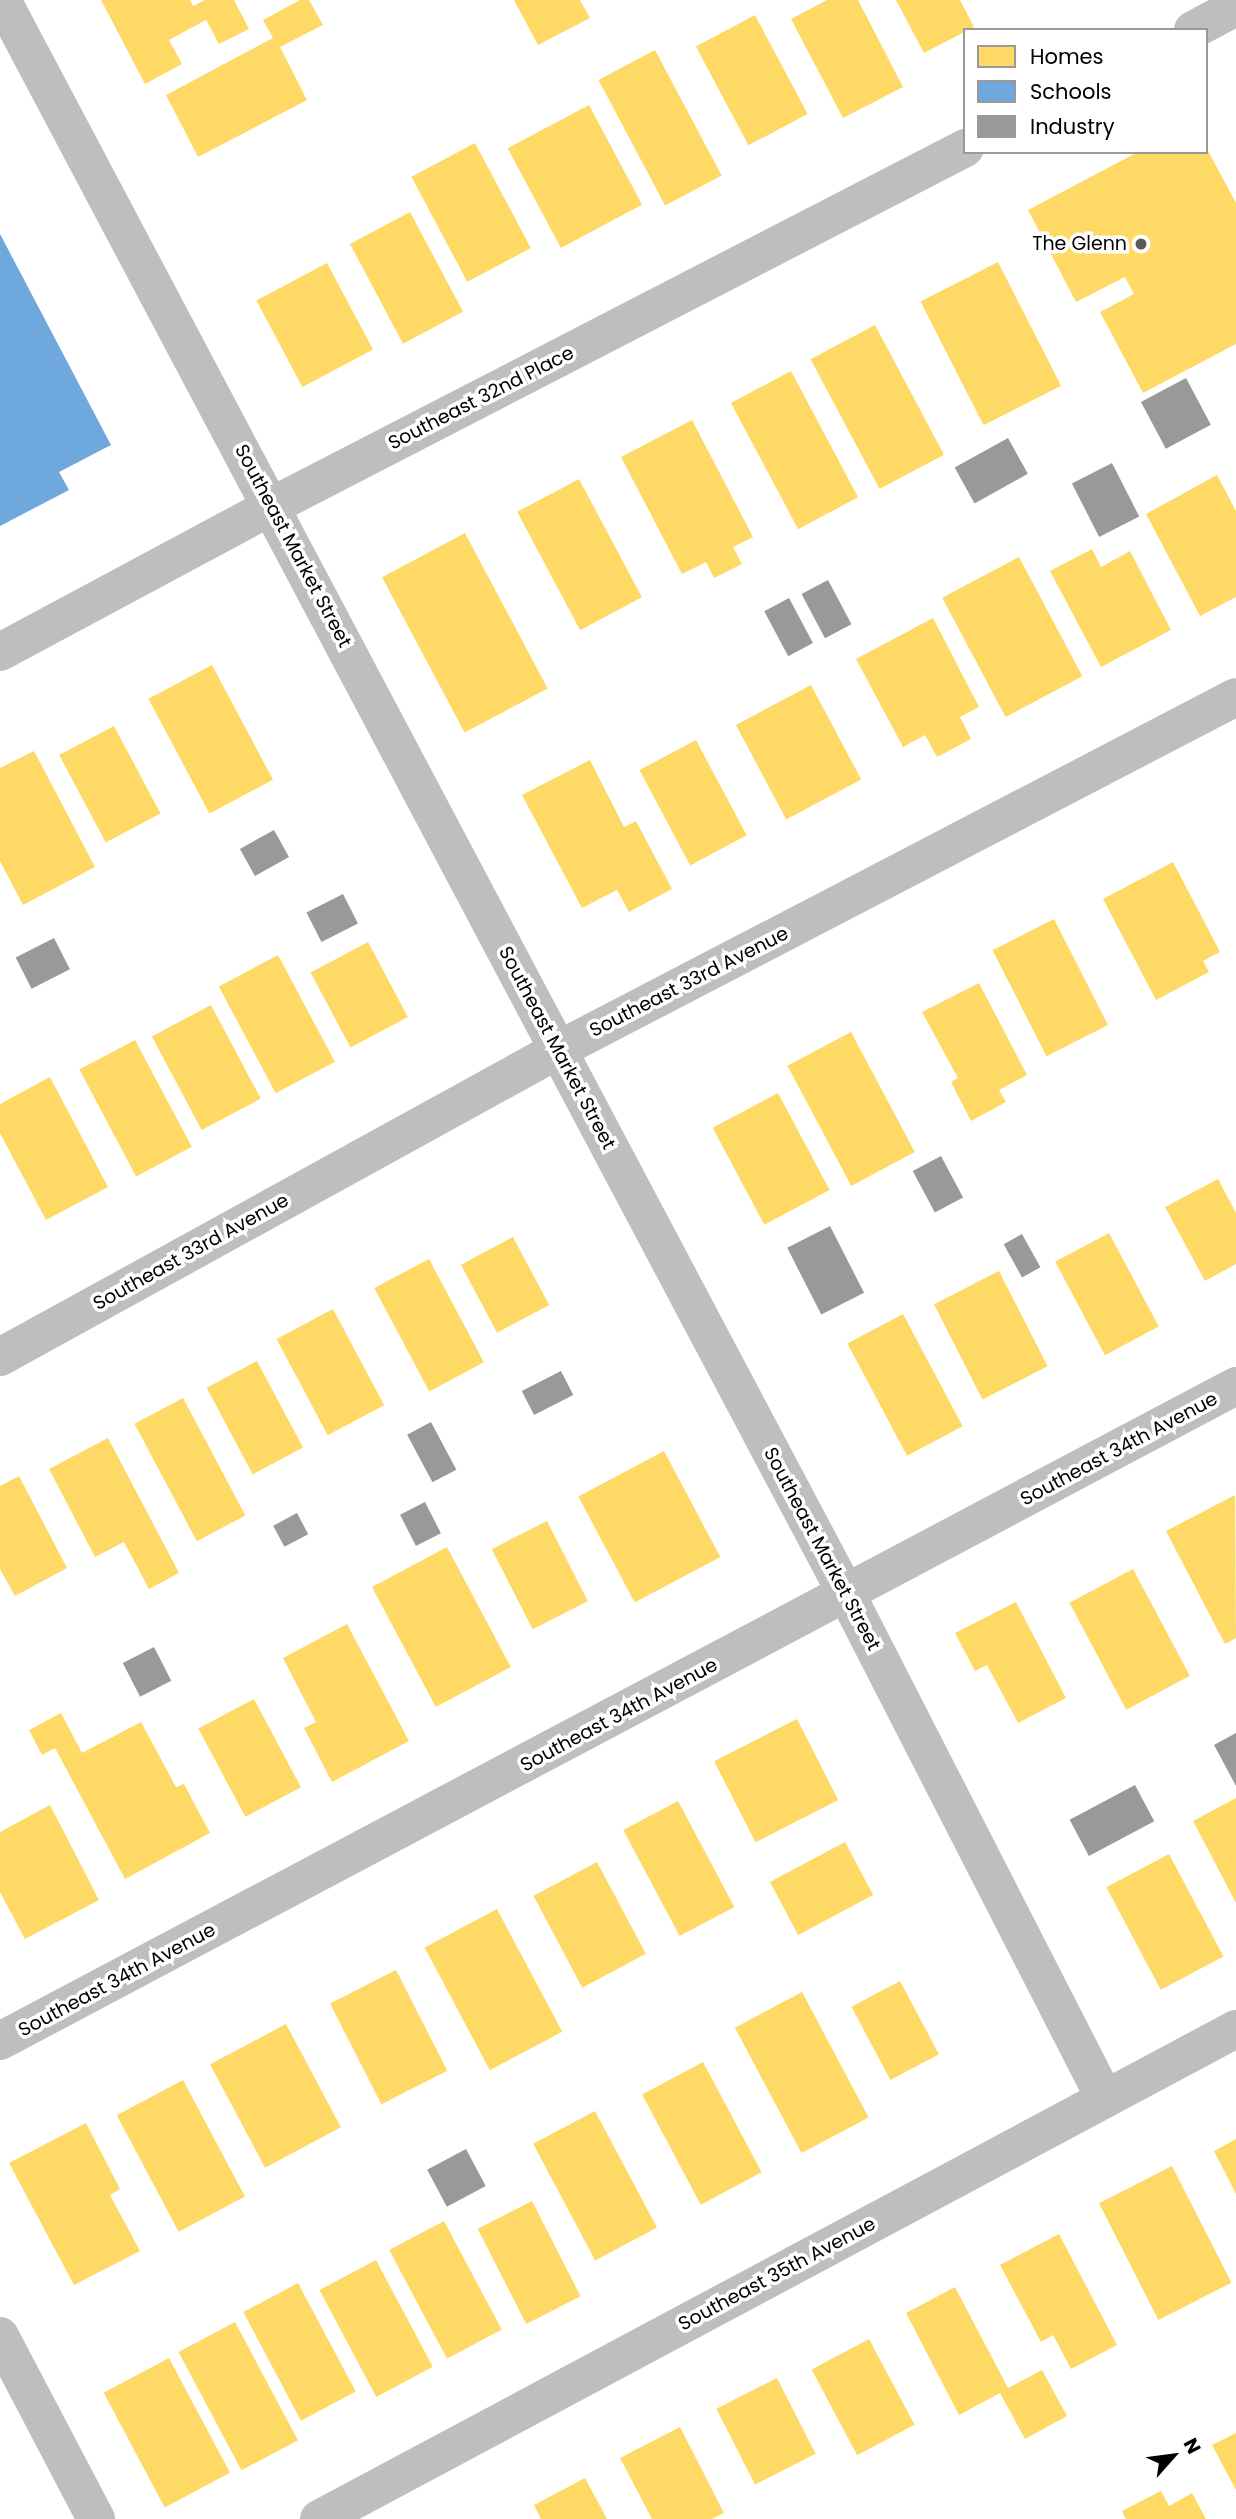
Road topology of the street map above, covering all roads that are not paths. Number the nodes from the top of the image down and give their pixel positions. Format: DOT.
graph roads {
  1 [pos="2,0"];
  2 [pos="1236,7"];
  3 [pos="1197,28"];
  4 [pos="963,149"];
  5 [pos="272,506"];
  6 [pos="0,652"];
  7 [pos="1236,697"];
  8 [pos="558,1050"];
  9 [pos="0,1357"];
  10 [pos="1236,1386"];
  11 [pos="847,1595"];
  12 [pos="1236,2029"];
  13 [pos="0,2041"];
  14 [pos="1105,2099"];
  15 [pos="0,2336"];
  16 [pos="96,2519"];
  17 [pos="319,2519"];
  1 -- 5 [label="street, Southeast Market Street"];
  2 -- 3 [label="street"];
  4 -- 5 [label="street, Southeast 32nd Place"];
  5 -- 6 [label="street, Southeast 32nd Place"];
  5 -- 8 [label="street, Southeast Market Street"];
  7 -- 8 [label="street, Southeast 33rd Avenue"];
  8 -- 9 [label="street, Southeast 33rd Avenue"];
  8 -- 11 [label="street, Southeast Market Street"];
  10 -- 11 [label="street, Southeast 34th Avenue"];
  11 -- 13 [label="street, Southeast 34th Avenue"];
  11 -- 14 [label="street, Southeast Market Street"];
  12 -- 14 [label="street, Southeast 35th Avenue"];
  14 -- 17 [label="street, Southeast 35th Avenue"];
  15 -- 16 [label="street"];
}
